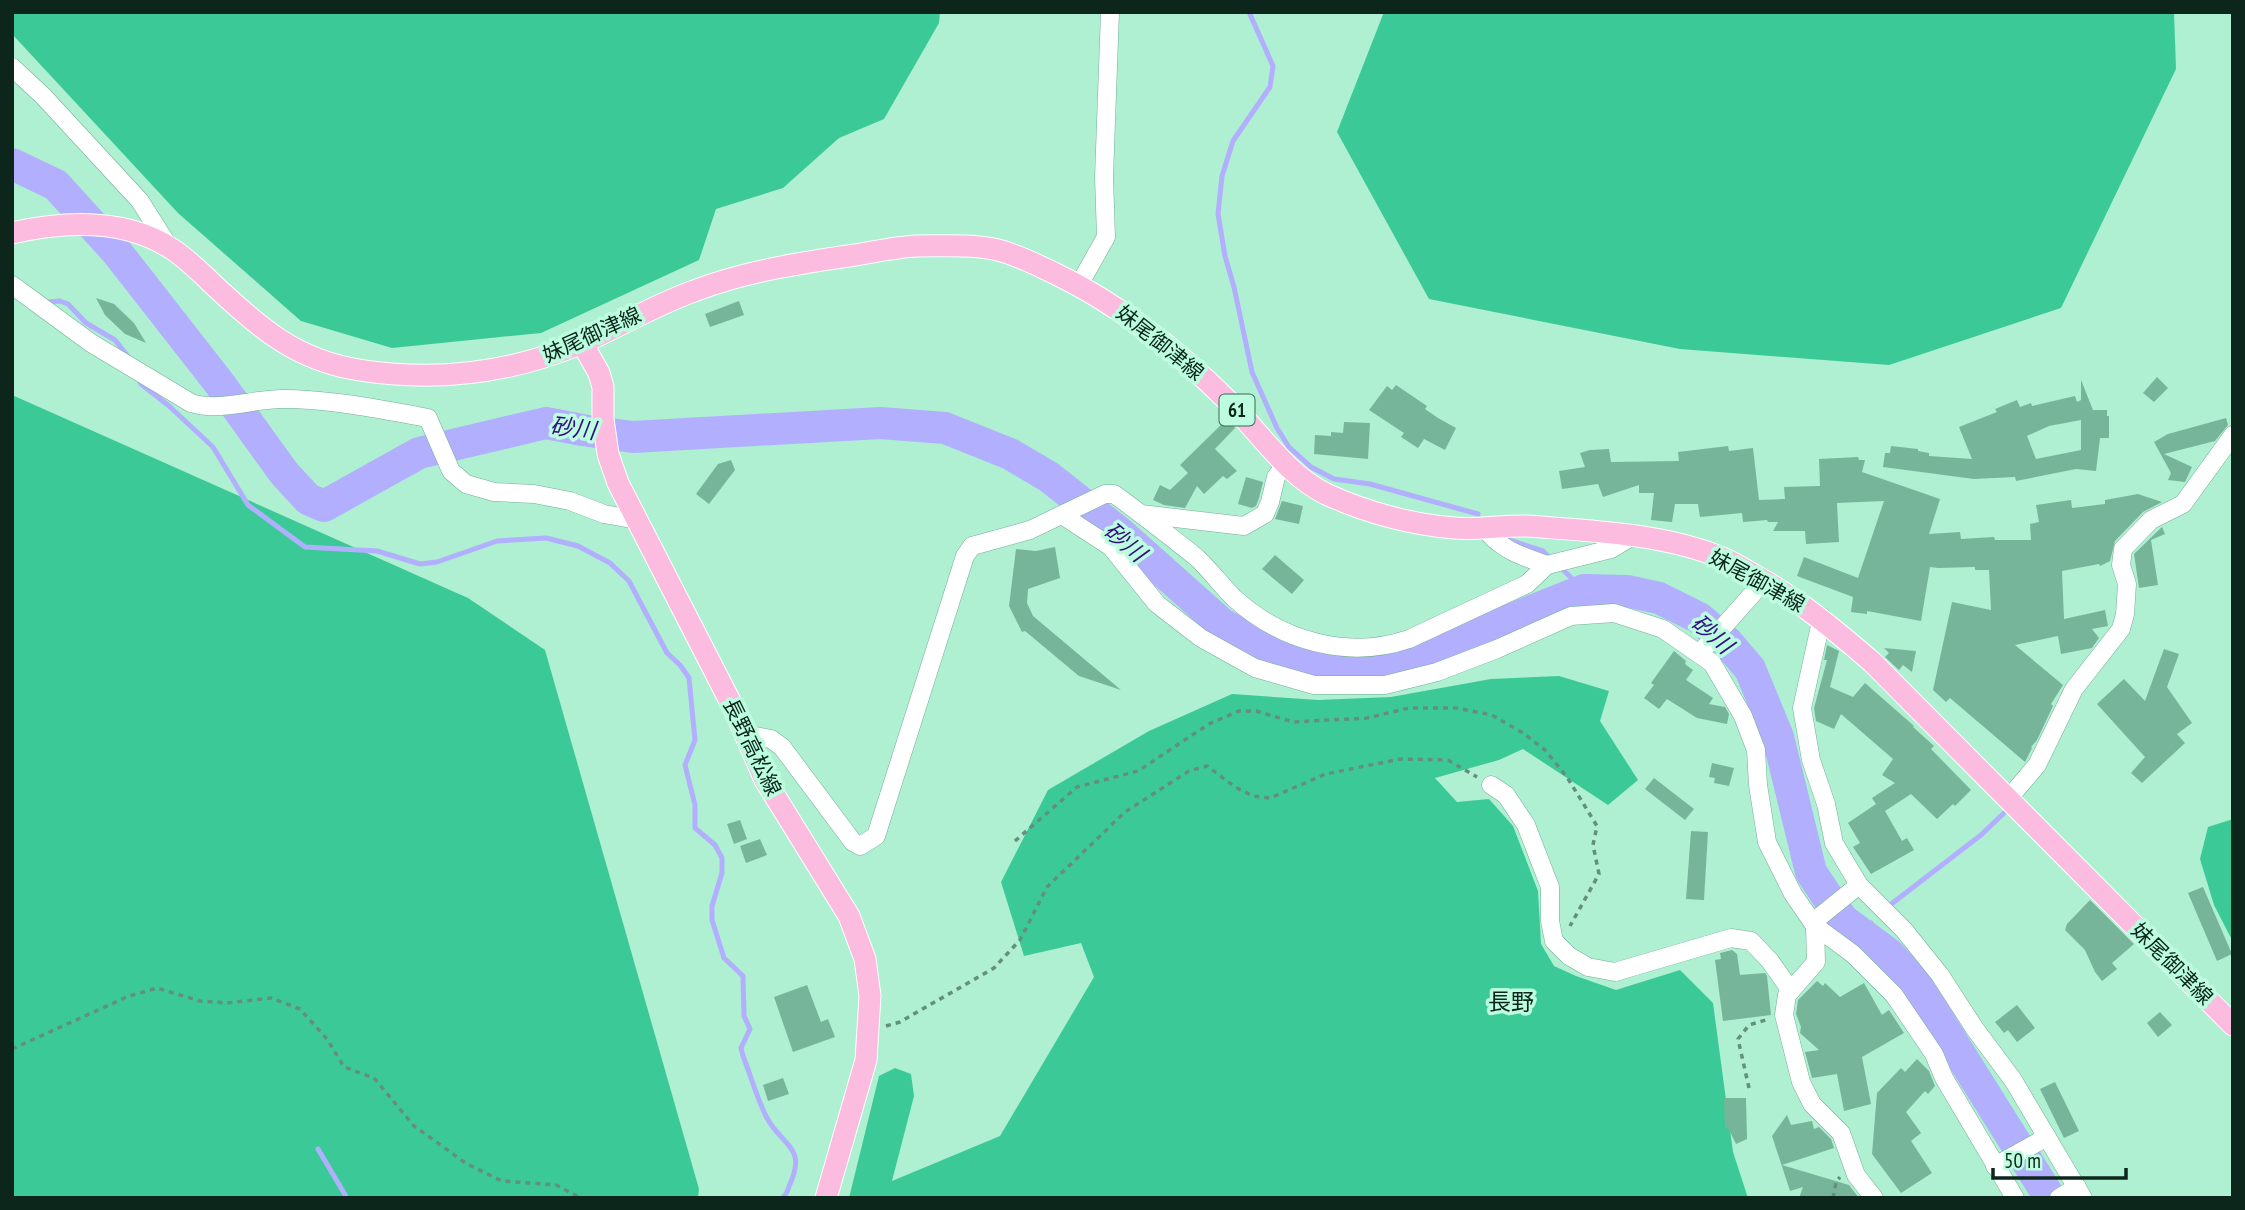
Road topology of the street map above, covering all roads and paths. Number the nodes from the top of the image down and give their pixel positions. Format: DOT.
graph roads {
  1 [pos="1110,12"];
  2 [pos="12,66"];
  3 [pos="12,233"];
  4 [pos="169,247"];
  5 [pos="12,285"];
  6 [pos="1079,285"];
  7 [pos="582,342"];
  8 [pos="2233,435"];
  9 [pos="1286,464"];
  10 [pos="1142,514"];
  11 [pos="1062,516"];
  12 [pos="636,520"];
  13 [pos="1484,527"];
  14 [pos="1631,537"];
  15 [pos="1547,565"];
  16 [pos="1764,581"];
  17 [pos="1822,617"];
  18 [pos="1699,654"];
  19 [pos="744,734"];
  20 [pos="1491,785"];
  21 [pos="2008,799"];
  22 [pos="1015,841"];
  23 [pos="1858,885"];
  24 [pos="1814,924"];
  25 [pos="1569,956"];
  26 [pos="1791,991"];
  27 [pos="1784,1015"];
  28 [pos="2233,1025"];
  29 [pos="869,1031"];
  30 [pos="12,1049"];
  31 [pos="1749,1088"];
  32 [pos="2047,1137"];
  33 [pos="1995,1166"];
  34 [pos="2080,1192"];
  35 [pos="581,1198"];
  36 [pos="826,1198"];
  37 [pos="1874,1198"];
  38 [pos="2015,1198"];
  39 [pos="2059,1198"];
  1 -- 6 [label="street"];
  2 -- 4 [label="street"];
  3 -- 4 [label="main road, 妹尾御津線 / 61"];
  4 -- 7 [label="main road, 妹尾御津線 / 61"];
  5 -- 12 [label="street"];
  6 -- 7 [label="main road, 妹尾御津線 / 61"];
  6 -- 9 [label="main road, 妹尾御津線 / 61"];
  7 -- 12 [label="main road, 長野高松線"];
  8 -- 21 [label="street"];
  9 -- 10 [label="street"];
  9 -- 13 [label="main road, 妹尾御津線 / 61"];
  10 -- 11 [label="street"];
  10 -- 15 [label="street"];
  11 -- 18 [label="street"];
  11 -- 19 [label="street"];
  12 -- 19 [label="main road, 長野高松線"];
  13 -- 14 [label="main road, 妹尾御津線 / 61"];
  13 -- 15 [label="street"];
  14 -- 15 [label="street"];
  14 -- 16 [label="main road, 妹尾御津線 / 61"];
  16 -- 17 [label="main road, 妹尾御津線 / 61"];
  16 -- 18 [label="street"];
  17 -- 21 [label="main road, 妹尾御津線 / 61"];
  17 -- 23 [label="street"];
  18 -- 24 [label="street"];
  19 -- 29 [label="main road, 長野高松線"];
  20 -- 25 [label="street"];
  20 -- 29 [label="path"];
  21 -- 28 [label="main road, 妹尾御津線 / 61"];
  22 -- 25 [label="path"];
  23 -- 24 [label="street"];
  23 -- 32 [label="street"];
  24 -- 26 [label="street"];
  24 -- 33 [label="street"];
  25 -- 26 [label="street"];
  26 -- 27 [label="street"];
  27 -- 31 [label="path"];
  27 -- 37 [label="street"];
  29 -- 36 [label="main road, 長野高松線"];
  30 -- 35 [label="path"];
  32 -- 33 [label="street"];
  32 -- 34 [label="street"];
  33 -- 38 [label="street"];
  34 -- 39 [label="street"];
}
